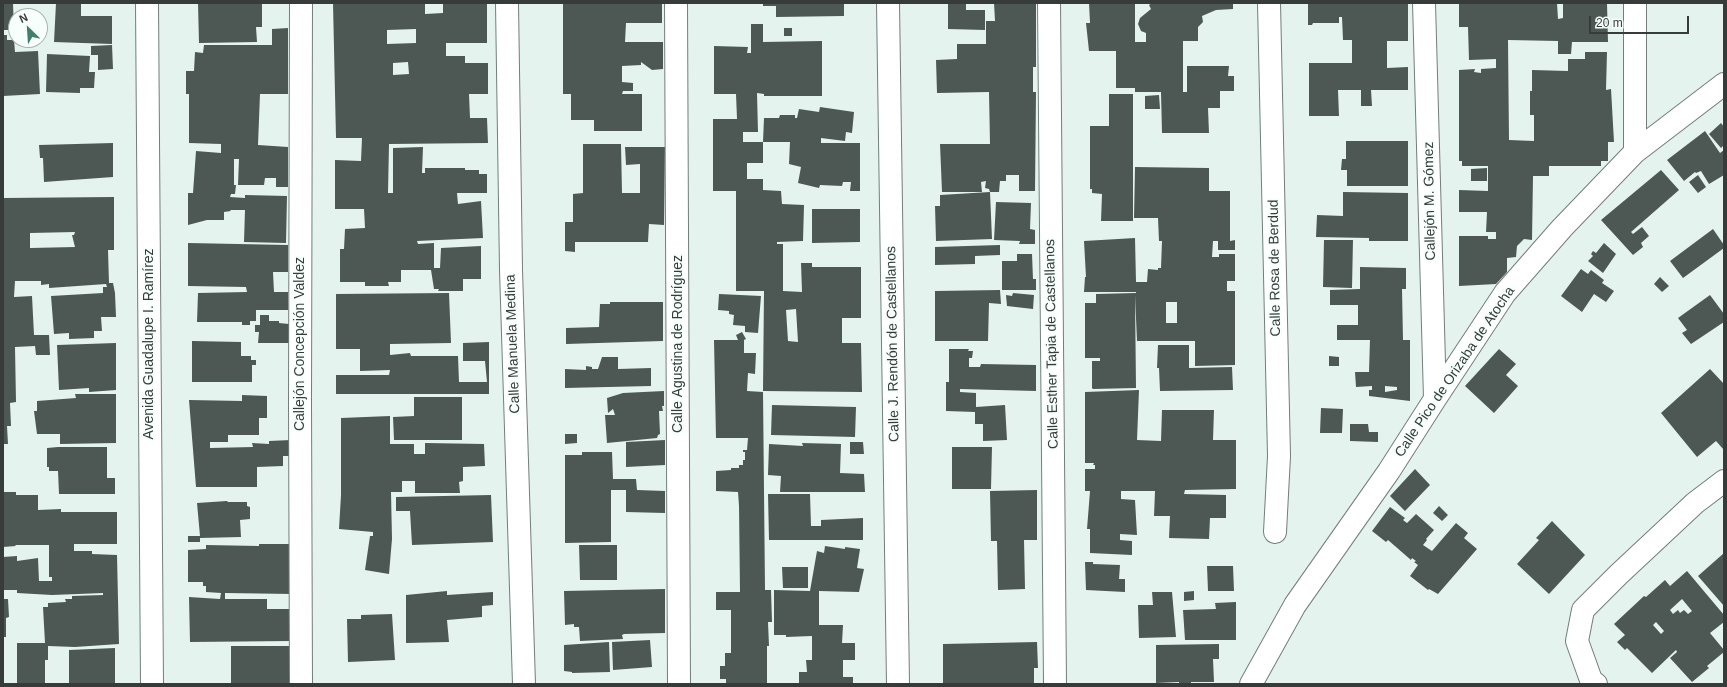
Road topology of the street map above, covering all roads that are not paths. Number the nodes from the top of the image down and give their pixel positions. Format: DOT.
graph roads {
  1 [pos="147,3"];
  2 [pos="301,3"];
  3 [pos="507,3"];
  4 [pos="676,3"];
  5 [pos="888,3"];
  6 [pos="1049,3"];
  7 [pos="1269,3"];
  8 [pos="1424,3"];
  9 [pos="1634,3"];
  10 [pos="1724,84"];
  11 [pos="1635,152"];
  12 [pos="1435,399"];
  13 [pos="1724,481"];
  14 [pos="1275,532"];
  15 [pos="152,684"];
  16 [pos="301,684"];
  17 [pos="524,684"];
  18 [pos="679,684"];
  19 [pos="898,684"];
  20 [pos="1055,684"];
  21 [pos="1251,684"];
  22 [pos="1596,684"];
  1 -- 15 [label="street, Avenida Guadalupe I. Ramírez"];
  2 -- 16 [label="street, Callejón Concepción Valdez"];
  3 -- 17 [label="street, Calle Manuela Medina"];
  4 -- 18 [label="street, Calle Agustina de Rodríguez"];
  5 -- 19 [label="street, Calle J. Rendón de Castellanos"];
  6 -- 20 [label="street, Calle Esther Tapia de Castellanos"];
  7 -- 14 [label="street, Calle Rosa de Berdud"];
  8 -- 12 [label="street, Callejón M. Gómez"];
  9 -- 11 [label="street"];
  10 -- 11 [label="street, Calle Pico de Orizaba de Atocha"];
  11 -- 12 [label="street, Calle Pico de Orizaba de Atocha"];
  12 -- 21 [label="street, Calle Pico de Orizaba de Atocha"];
  13 -- 22 [label="street"];
}
